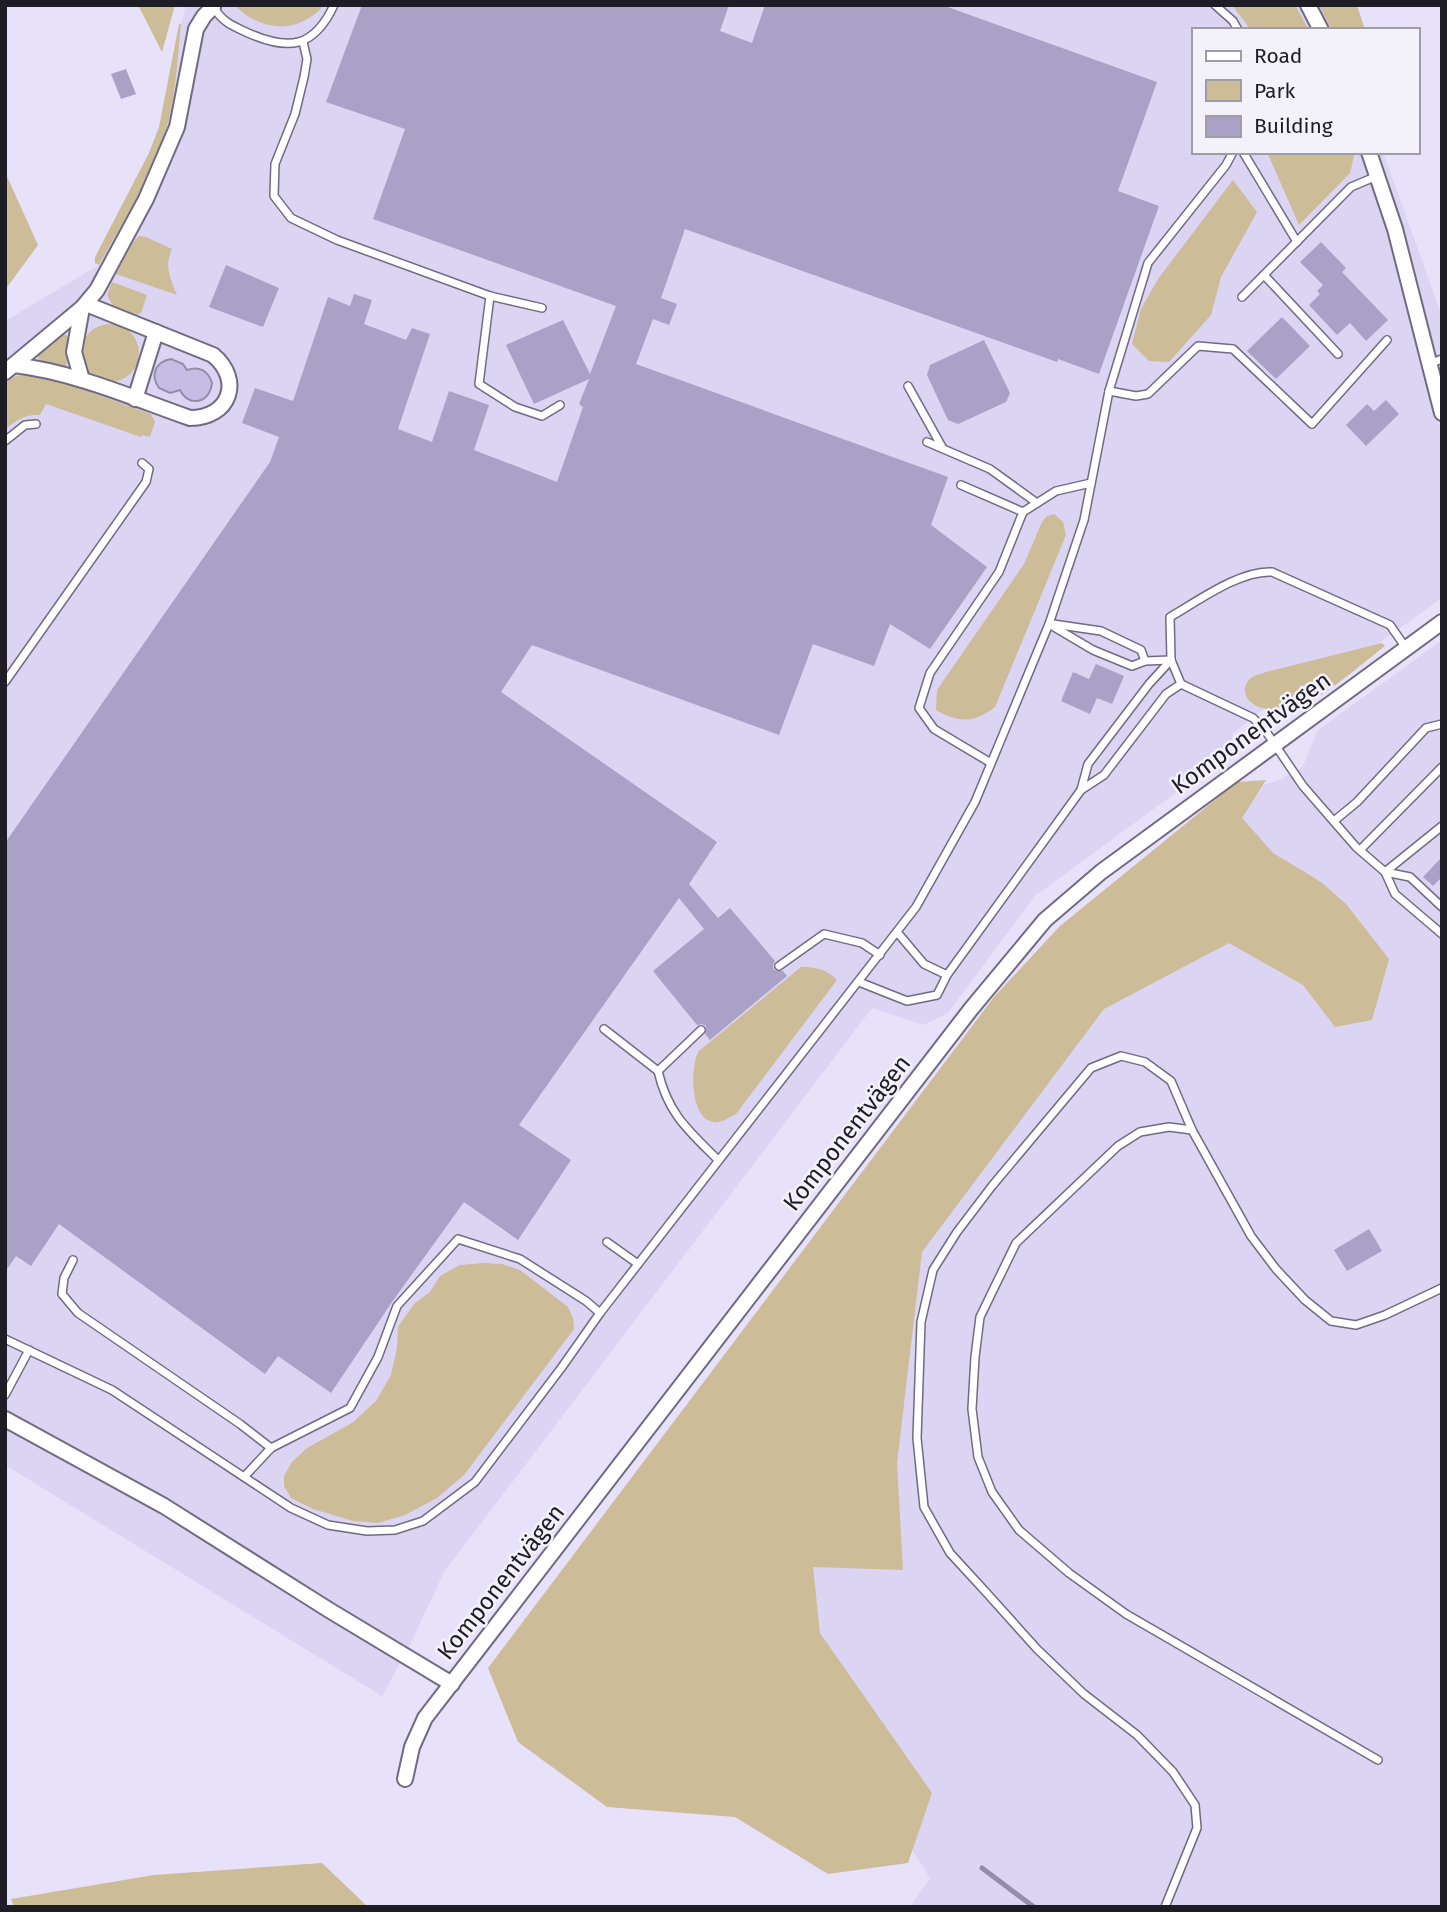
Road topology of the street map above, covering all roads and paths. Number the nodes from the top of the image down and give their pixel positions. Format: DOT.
graph roads {
  1 [pos="334,5"];
  2 [pos="1215,5"];
  3 [pos="1308,5"];
  4 [pos="213,6"];
  5 [pos="1237,28"];
  6 [pos="1320,28"];
  7 [pos="303,42"];
  8 [pos="1232,154"];
  9 [pos="1244,154"];
  10 [pos="1370,154"];
  11 [pos="1377,176"];
  12 [pos="1297,242"];
  13 [pos="1264,275"];
  14 [pos="490,296"];
  15 [pos="1242,297"];
  16 [pos="84,306"];
  17 [pos="542,308"];
  18 [pos="156,332"];
  19 [pos="1387,340"];
  20 [pos="1338,354"];
  21 [pos="1435,362"];
  22 [pos="9,368"];
  23 [pos="82,380"];
  24 [pos="908,386"];
  25 [pos="1109,391"];
  26 [pos="135,399"];
  27 [pos="560,405"];
  28 [pos="1442,414"];
  29 [pos="36,424"];
  30 [pos="5,441"];
  31 [pos="927,442"];
  32 [pos="942,448"];
  33 [pos="142,463"];
  34 [pos="1091,483"];
  35 [pos="961,485"];
  36 [pos="1037,503"];
  37 [pos="1023,512"];
  38 [pos="1442,622"];
  39 [pos="1049,624"];
  40 [pos="1406,648"];
  41 [pos="1171,660"];
  42 [pos="1145,661"];
  43 [pos="5,682"];
  44 [pos="1181,684"];
  45 [pos="1442,724"];
  46 [pos="1274,744"];
  47 [pos="991,763"];
  48 [pos="1442,767"];
  49 [pos="1081,790"];
  50 [pos="1334,821"];
  51 [pos="1442,826"];
  52 [pos="1360,850"];
  53 [pos="1385,872"];
  54 [pos="1442,907"];
  55 [pos="897,932"];
  56 [pos="1442,934"];
  57 [pos="880,955"];
  58 [pos="779,966"];
  59 [pos="947,975"];
  60 [pos="859,982"];
  61 [pos="604,1030"];
  62 [pos="701,1030"];
  63 [pos="658,1071"];
  64 [pos="1192,1130"];
  65 [pos="718,1160"];
  66 [pos="607,1242"];
  67 [pos="73,1260"];
  68 [pos="638,1264"];
  69 [pos="1442,1289"];
  70 [pos="600,1312"];
  71 [pos="5,1339"];
  72 [pos="29,1350"];
  73 [pos="5,1395"];
  74 [pos="5,1419"];
  75 [pos="271,1448"];
  76 [pos="244,1477"];
  77 [pos="452,1684"];
  78 [pos="1378,1760"];
  79 [pos="405,1779"];
  80 [pos="1165,1907"];
  1 -- 7 [label="lane"];
  2 -- 5 [label="lane"];
  3 -- 6 [label="street"];
  4 -- 7 [label="lane"];
  4 -- 16 [label="street"];
  7 -- 14 [label="lane"];
  8 -- 25 [label="lane"];
  9 -- 12 [label="lane"];
  10 -- 11 [label="street"];
  11 -- 12 [label="lane"];
  11 -- 21 [label="street"];
  12 -- 13 [label="lane"];
  13 -- 15 [label="lane"];
  13 -- 20 [label="lane"];
  14 -- 17 [label="lane"];
  14 -- 27 [label="lane"];
  16 -- 18 [label="street"];
  16 -- 22 [label="street"];
  16 -- 23 [label="street"];
  18 -- 26 [label="street"];
  18 -- 26 [label="street"];
  19 -- 25 [label="lane"];
  21 -- 28 [label="street"];
  22 -- 23 [label="street"];
  23 -- 26 [label="street"];
  24 -- 32 [label="lane"];
  25 -- 34 [label="lane"];
  29 -- 30 [label="lane"];
  31 -- 32 [label="lane"];
  32 -- 36 [label="lane"];
  33 -- 43 [label="lane"];
  34 -- 36 [label="lane"];
  34 -- 39 [label="lane"];
  35 -- 37 [label="lane"];
  36 -- 37 [label="lane"];
  37 -- 47 [label="lane"];
  38 -- 40 [label="street, Komponentvägen"];
  39 -- 42 [label="lane"];
  39 -- 42 [label="lane"];
  39 -- 47 [label="lane"];
  40 -- 41 [label="lane"];
  40 -- 46 [label="street, Komponentvägen"];
  41 -- 42 [label="lane"];
  41 -- 44 [label="lane"];
  41 -- 49 [label="lane"];
  44 -- 46 [label="lane"];
  44 -- 49 [label="lane"];
  45 -- 50 [label="lane"];
  46 -- 50 [label="lane"];
  46 -- 77 [label="street, Komponentvägen"];
  47 -- 55 [label="lane"];
  48 -- 52 [label="lane"];
  49 -- 59 [label="lane"];
  50 -- 52 [label="lane"];
  51 -- 53 [label="lane"];
  52 -- 53 [label="lane"];
  53 -- 54 [label="lane"];
  53 -- 56 [label="lane"];
  55 -- 57 [label="lane"];
  55 -- 59 [label="lane"];
  57 -- 58 [label="lane"];
  57 -- 60 [label="lane"];
  59 -- 60 [label="lane"];
  60 -- 65 [label="lane"];
  61 -- 63 [label="lane"];
  62 -- 63 [label="lane"];
  63 -- 65 [label="lane"];
  64 -- 69 [label="lane"];
  64 -- 78 [label="lane"];
  64 -- 80 [label="lane"];
  65 -- 68 [label="lane"];
  66 -- 68 [label="lane"];
  67 -- 75 [label="lane"];
  68 -- 70 [label="lane"];
  70 -- 75 [label="lane"];
  70 -- 76 [label="lane"];
  71 -- 72 [label="lane"];
  72 -- 73 [label="lane"];
  72 -- 76 [label="lane"];
  74 -- 77 [label="street"];
  75 -- 76 [label="lane"];
  77 -- 79 [label="street, Komponentvägen"];
}
